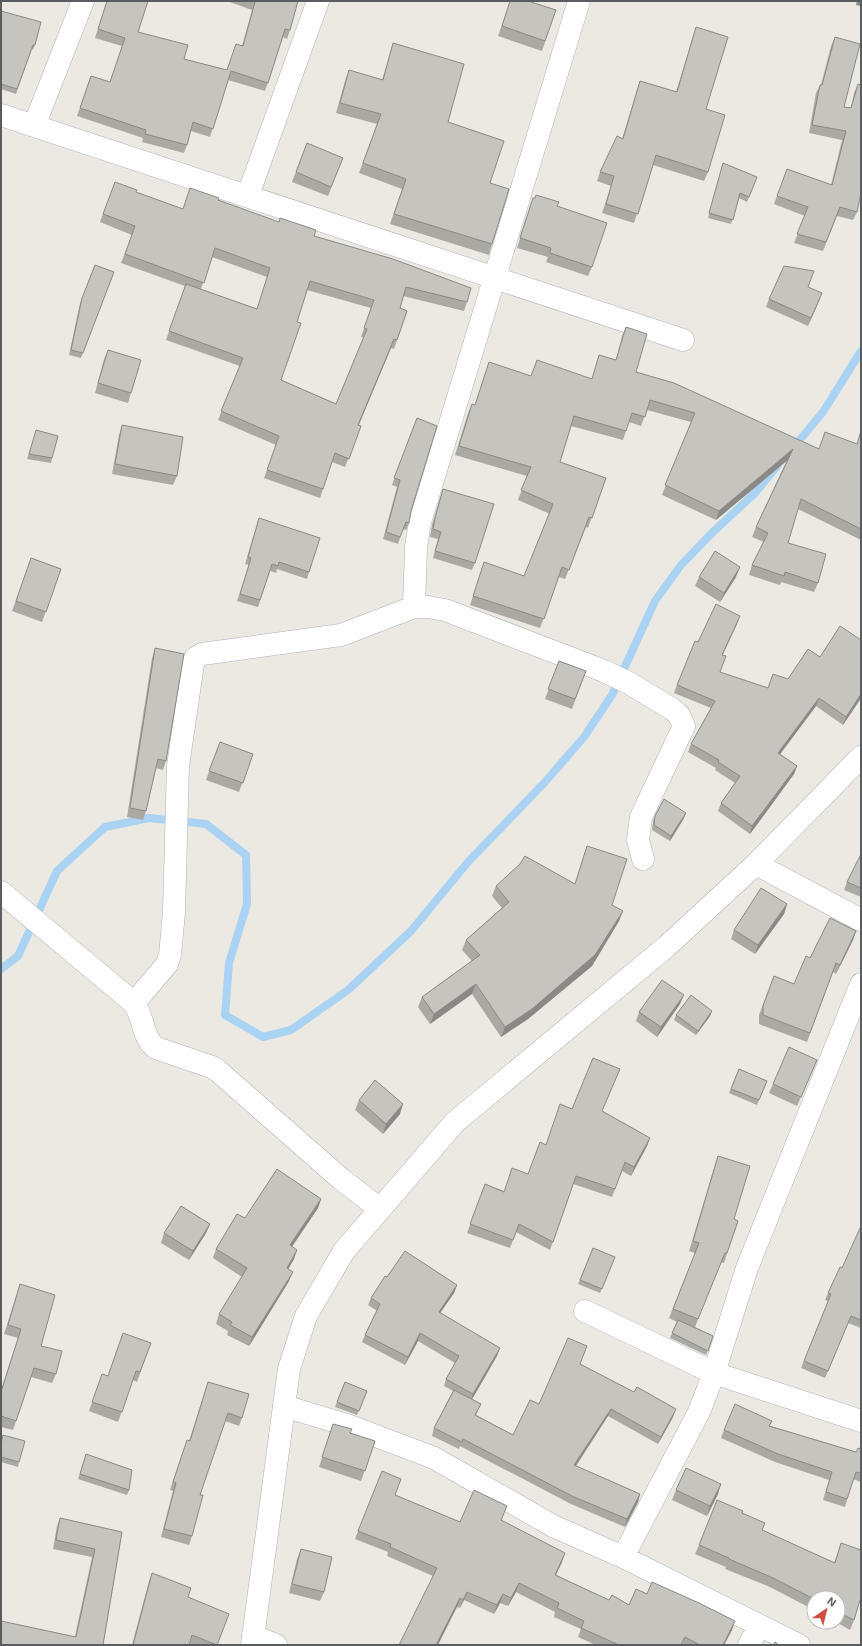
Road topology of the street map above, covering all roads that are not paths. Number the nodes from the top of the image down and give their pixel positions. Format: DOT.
graph roads {
  1 [pos="83,1"];
  2 [pos="318,1"];
  3 [pos="579,1"];
  4 [pos="1,115"];
  5 [pos="34,126"];
  6 [pos="248,195"];
  7 [pos="495,278"];
  8 [pos="683,340"];
  9 [pos="414,608"];
  10 [pos="861,757"];
  11 [pos="643,859"];
  12 [pos="756,864"];
  13 [pos="1,892"];
  14 [pos="861,920"];
  15 [pos="861,984"];
  16 [pos="134,1004"];
  17 [pos="380,1210"];
  18 [pos="585,1311"];
  19 [pos="714,1372"];
  20 [pos="284,1406"];
  21 [pos="861,1421"];
  22 [pos="623,1557"];
  23 [pos="759,1626"];
  24 [pos="252,1641"];
  25 [pos="276,1645"];
  26 [pos="748,1645"];
  27 [pos="799,1645"];
  1 -- 5 [label="street"];
  2 -- 6 [label="street"];
  3 -- 7 [label="street"];
  4 -- 5 [label="street"];
  5 -- 6 [label="street"];
  6 -- 7 [label="street"];
  7 -- 8 [label="street"];
  7 -- 9 [label="street"];
  9 -- 11 [label="street"];
  9 -- 16 [label="street"];
  10 -- 12 [label="street"];
  12 -- 14 [label="street"];
  12 -- 17 [label="street"];
  13 -- 16 [label="street"];
  15 -- 19 [label="street"];
  16 -- 17 [label="street"];
  17 -- 20 [label="street"];
  18 -- 19 [label="street"];
  19 -- 21 [label="street"];
  19 -- 22 [label="street"];
  20 -- 22 [label="street"];
  20 -- 24 [label="street"];
  22 -- 23 [label="street"];
  23 -- 26 [label="street"];
  23 -- 27 [label="street"];
  24 -- 25 [label="street"];
}
